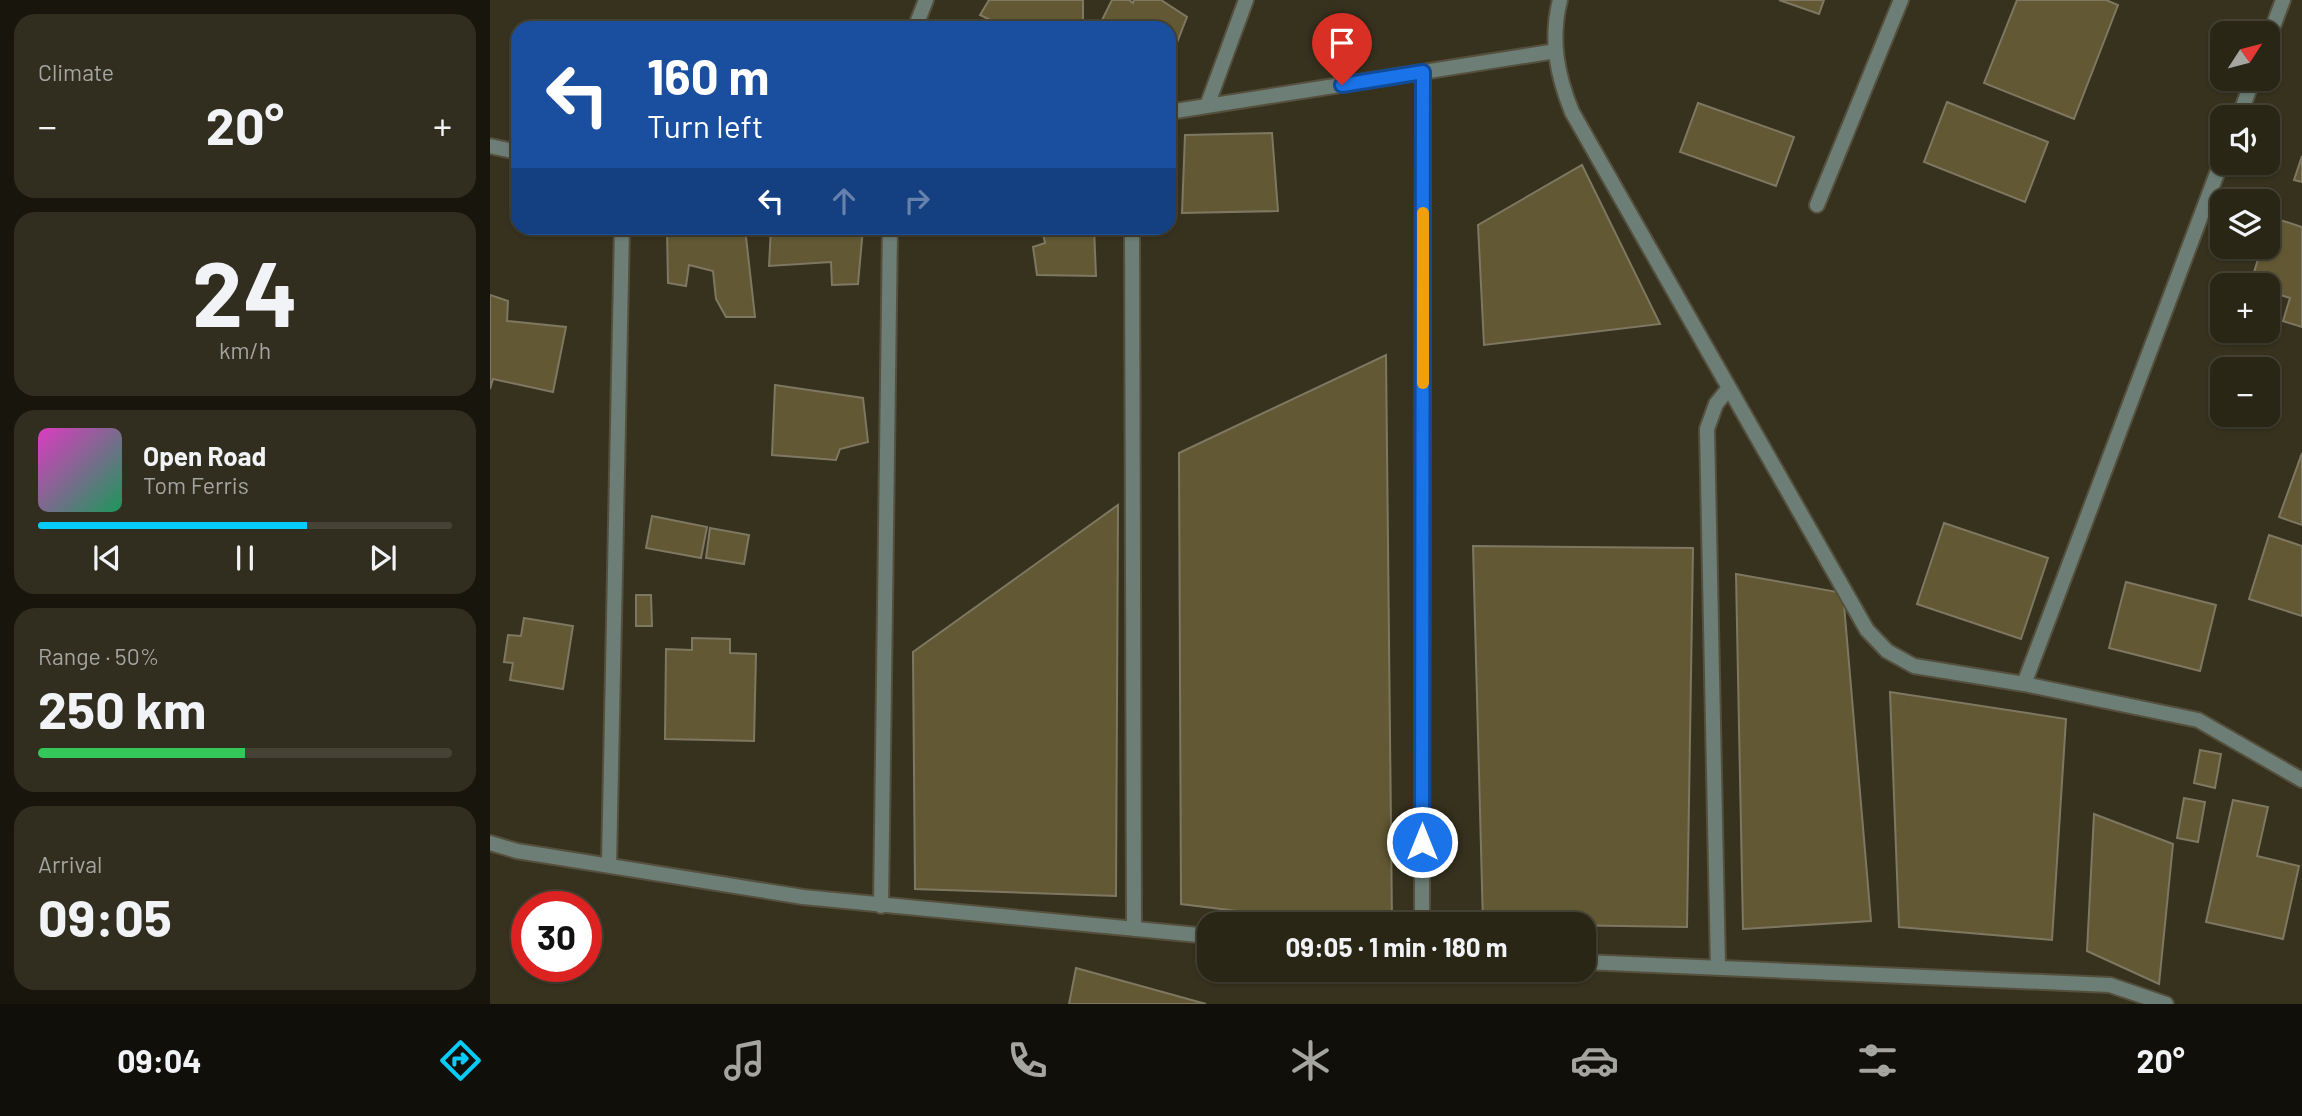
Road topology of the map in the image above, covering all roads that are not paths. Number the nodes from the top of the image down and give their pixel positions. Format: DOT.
graph roads {
  1 [pos="926,0"];
  2 [pos="1246,0"];
  3 [pos="1560,0"];
  4 [pos="1901,0"];
  5 [pos="2283,0"];
  6 [pos="918,21"];
  7 [pos="2275,21"];
  8 [pos="1556,51"];
  9 [pos="1423,72"];
  10 [pos="1207,106"];
  11 [pos="1176,111"];
  12 [pos="490,146"];
  13 [pos="511,150"];
  14 [pos="2216,175"];
  15 [pos="1817,205"];
  16 [pos="622,235"];
  17 [pos="890,235"];
  18 [pos="1132,235"];
  19 [pos="1729,388"];
  20 [pos="2024,684"];
  21 [pos="2302,780"];
  22 [pos="490,843"];
  23 [pos="609,865"];
  24 [pos="881,906"];
  25 [pos="1422,912"];
  26 [pos="1134,929"];
  27 [pos="1197,935"];
  28 [pos="1596,963"];
  29 [pos="1717,968"];
  30 [pos="2166,1004"];
  1 -- 6 [label="street"];
  2 -- 10 [label="street"];
  3 -- 8 [label="street"];
  4 -- 15 [label="street"];
  5 -- 7 [label="street"];
  8 -- 9 [label="street"];
  8 -- 19 [label="street"];
  9 -- 10 [label="street"];
  9 -- 25 [label="street"];
  10 -- 11 [label="street"];
  12 -- 13 [label="street"];
  14 -- 20 [label="street"];
  16 -- 23 [label="street"];
  17 -- 24 [label="street"];
  18 -- 26 [label="street"];
  19 -- 20 [label="street"];
  19 -- 29 [label="street"];
  20 -- 21 [label="street"];
  22 -- 23 [label="street"];
  23 -- 24 [label="street"];
  24 -- 26 [label="street"];
  26 -- 27 [label="street"];
  28 -- 29 [label="street"];
  29 -- 30 [label="street"];
}
